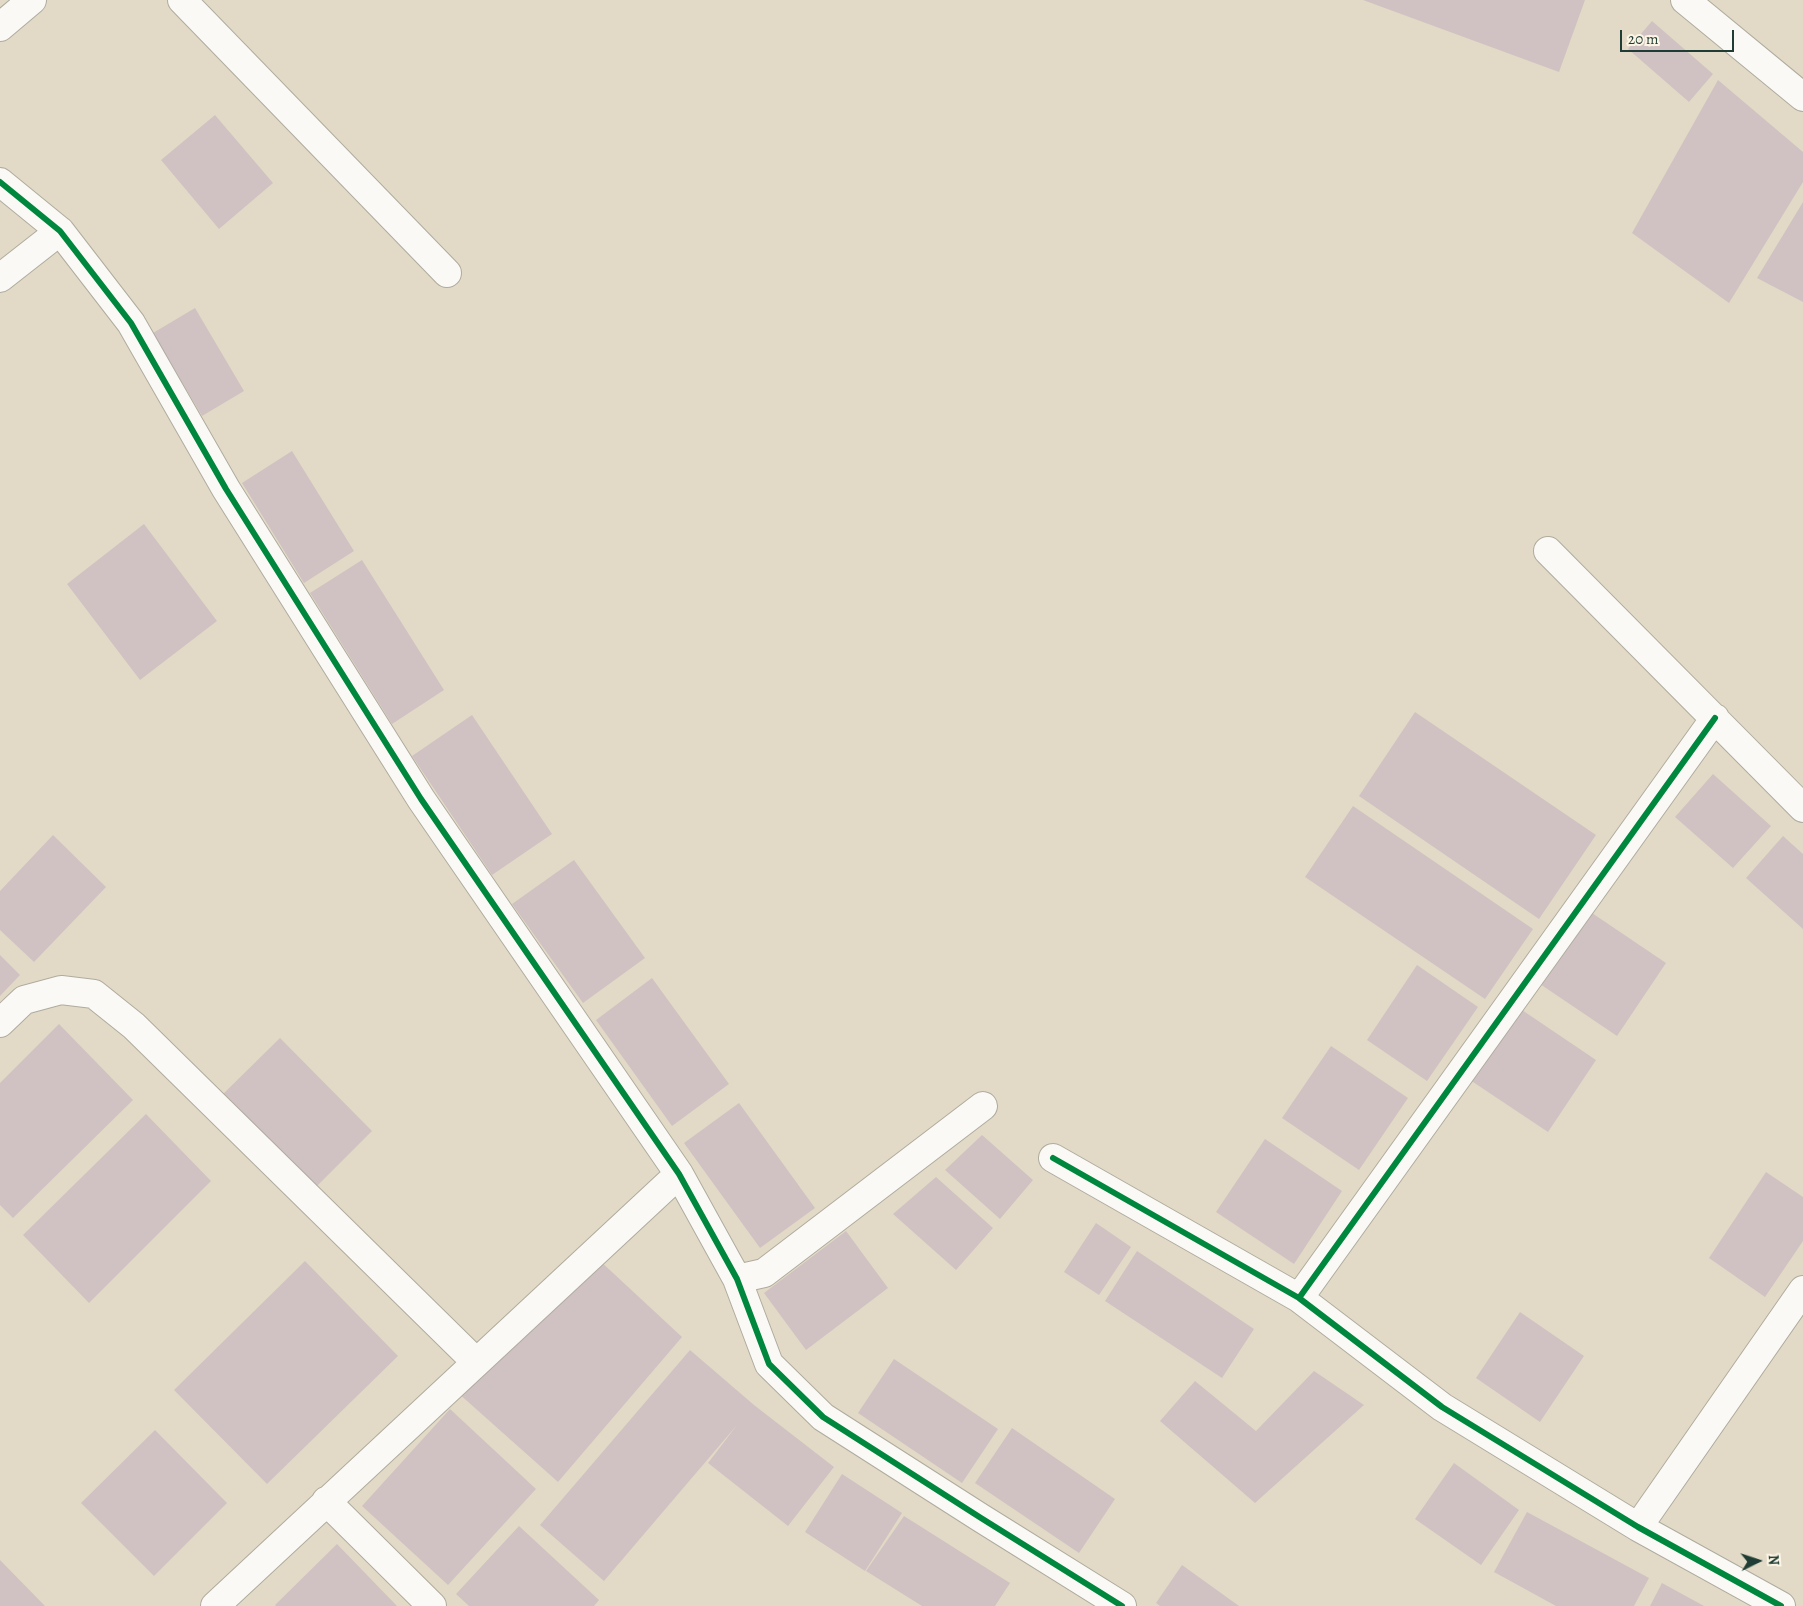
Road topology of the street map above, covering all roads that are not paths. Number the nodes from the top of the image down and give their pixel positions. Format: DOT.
graph roads {
  1 [pos="32,0"];
  2 [pos="182,0"];
  3 [pos="1684,0"];
  4 [pos="0,27"];
  5 [pos="1803,97"];
  6 [pos="0,182"];
  7 [pos="60,231"];
  8 [pos="447,272"];
  9 [pos="0,278"];
  10 [pos="1548,550"];
  11 [pos="1715,718"];
  12 [pos="1803,808"];
  13 [pos="0,1022"];
  14 [pos="983,1106"];
  15 [pos="1053,1158"];
  16 [pos="679,1174"];
  17 [pos="737,1279"];
  18 [pos="1803,1290"];
  19 [pos="1299,1298"];
  20 [pos="476,1362"];
  21 [pos="326,1501"];
  22 [pos="1638,1527"];
  23 [pos="215,1606"];
  24 [pos="432,1606"];
  25 [pos="1122,1606"];
  26 [pos="1781,1606"];
  1 -- 4 [label="street"];
  2 -- 8 [label="street"];
  3 -- 5 [label="street"];
  6 -- 7 [label="street"];
  7 -- 9 [label="street"];
  7 -- 16 [label="street"];
  10 -- 11 [label="street"];
  11 -- 12 [label="street"];
  11 -- 19 [label="street"];
  13 -- 20 [label="street"];
  14 -- 17 [label="street"];
  15 -- 19 [label="street"];
  16 -- 17 [label="street"];
  16 -- 20 [label="street"];
  17 -- 25 [label="street"];
  18 -- 22 [label="street"];
  19 -- 22 [label="street"];
  20 -- 21 [label="street"];
  21 -- 23 [label="street"];
  21 -- 24 [label="street"];
  22 -- 26 [label="street"];
}
